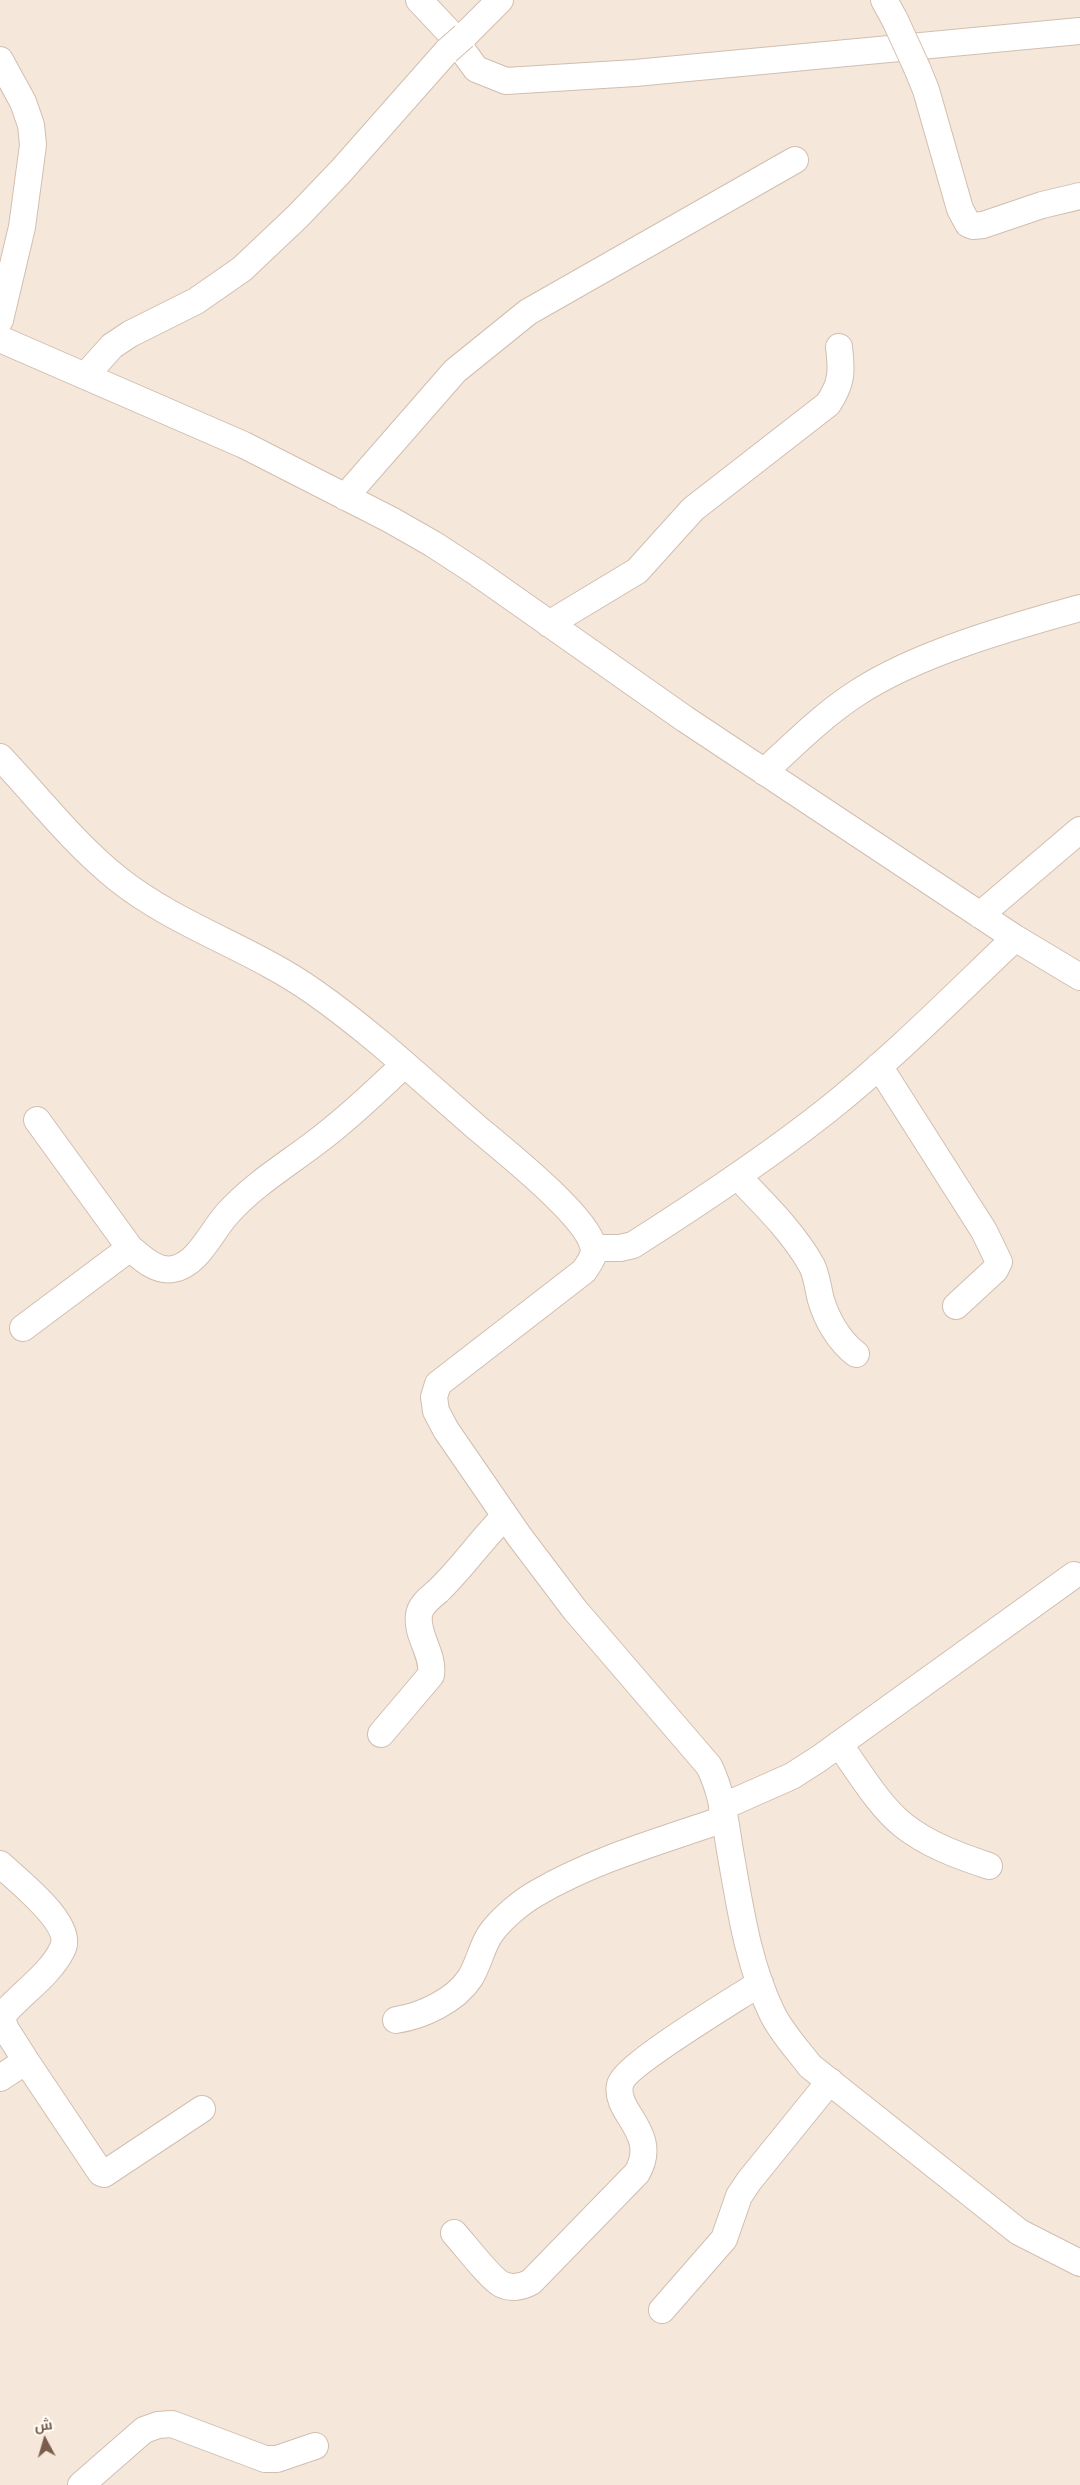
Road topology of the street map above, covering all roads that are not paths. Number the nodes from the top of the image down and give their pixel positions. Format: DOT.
graph roads {
  1 [pos="418,0"];
  2 [pos="500,0"];
  3 [pos="890,10"];
  4 [pos="1080,31"];
  5 [pos="0,60"];
  6 [pos="795,160"];
  7 [pos="1080,196"];
  8 [pos="0,320"];
  9 [pos="0,339"];
  10 [pos="839,347"];
  11 [pos="86,375"];
  12 [pos="345,497"];
  13 [pos="1080,608"];
  14 [pos="549,624"];
  15 [pos="0,757"];
  16 [pos="764,772"];
  17 [pos="1080,830"];
  18 [pos="980,915"];
  19 [pos="1015,938"];
  20 [pos="1080,977"];
  21 [pos="404,1065"];
  22 [pos="879,1066"];
  23 [pos="37,1120"];
  24 [pos="738,1177"];
  25 [pos="130,1248"];
  26 [pos="594,1248"];
  27 [pos="956,1306"];
  28 [pos="23,1328"];
  29 [pos="856,1354"];
  30 [pos="504,1516"];
  31 [pos="1074,1575"];
  32 [pos="381,1734"];
  33 [pos="840,1744"];
  34 [pos="723,1813"];
  35 [pos="0,1864"];
  36 [pos="989,1866"];
  37 [pos="760,1983"];
  38 [pos="396,2020"];
  39 [pos="26,2062"];
  40 [pos="0,2078"];
  41 [pos="830,2081"];
  42 [pos="202,2109"];
  43 [pos="454,2233"];
  44 [pos="1080,2263"];
  45 [pos="662,2310"];
  46 [pos="315,2446"];
  47 [pos="81,2485"];
  1 -- 4 [label="street"];
  2 -- 11 [label="street"];
  3 -- 7 [label="street, bridge"];
  5 -- 8 [label="street"];
  6 -- 12 [label="street"];
  9 -- 11 [label="street"];
  10 -- 14 [label="street"];
  11 -- 12 [label="street"];
  12 -- 14 [label="street"];
  13 -- 16 [label="street"];
  14 -- 16 [label="street"];
  15 -- 21 [label="street"];
  16 -- 18 [label="street"];
  17 -- 18 [label="street"];
  18 -- 19 [label="street"];
  19 -- 20 [label="street"];
  19 -- 22 [label="street"];
  21 -- 25 [label="street"];
  21 -- 26 [label="street"];
  22 -- 24 [label="street"];
  22 -- 27 [label="street"];
  23 -- 25 [label="street"];
  24 -- 26 [label="street"];
  24 -- 29 [label="street"];
  25 -- 28 [label="street"];
  26 -- 30 [label="street"];
  30 -- 32 [label="street"];
  30 -- 34 [label="street"];
  31 -- 33 [label="street"];
  33 -- 34 [label="street"];
  33 -- 36 [label="street"];
  34 -- 37 [label="street"];
  34 -- 38 [label="street"];
  35 -- 39 [label="street"];
  37 -- 41 [label="street"];
  37 -- 43 [label="street"];
  39 -- 40 [label="street"];
  39 -- 42 [label="street"];
  41 -- 44 [label="street"];
  41 -- 45 [label="street"];
  46 -- 47 [label="street"];
}
